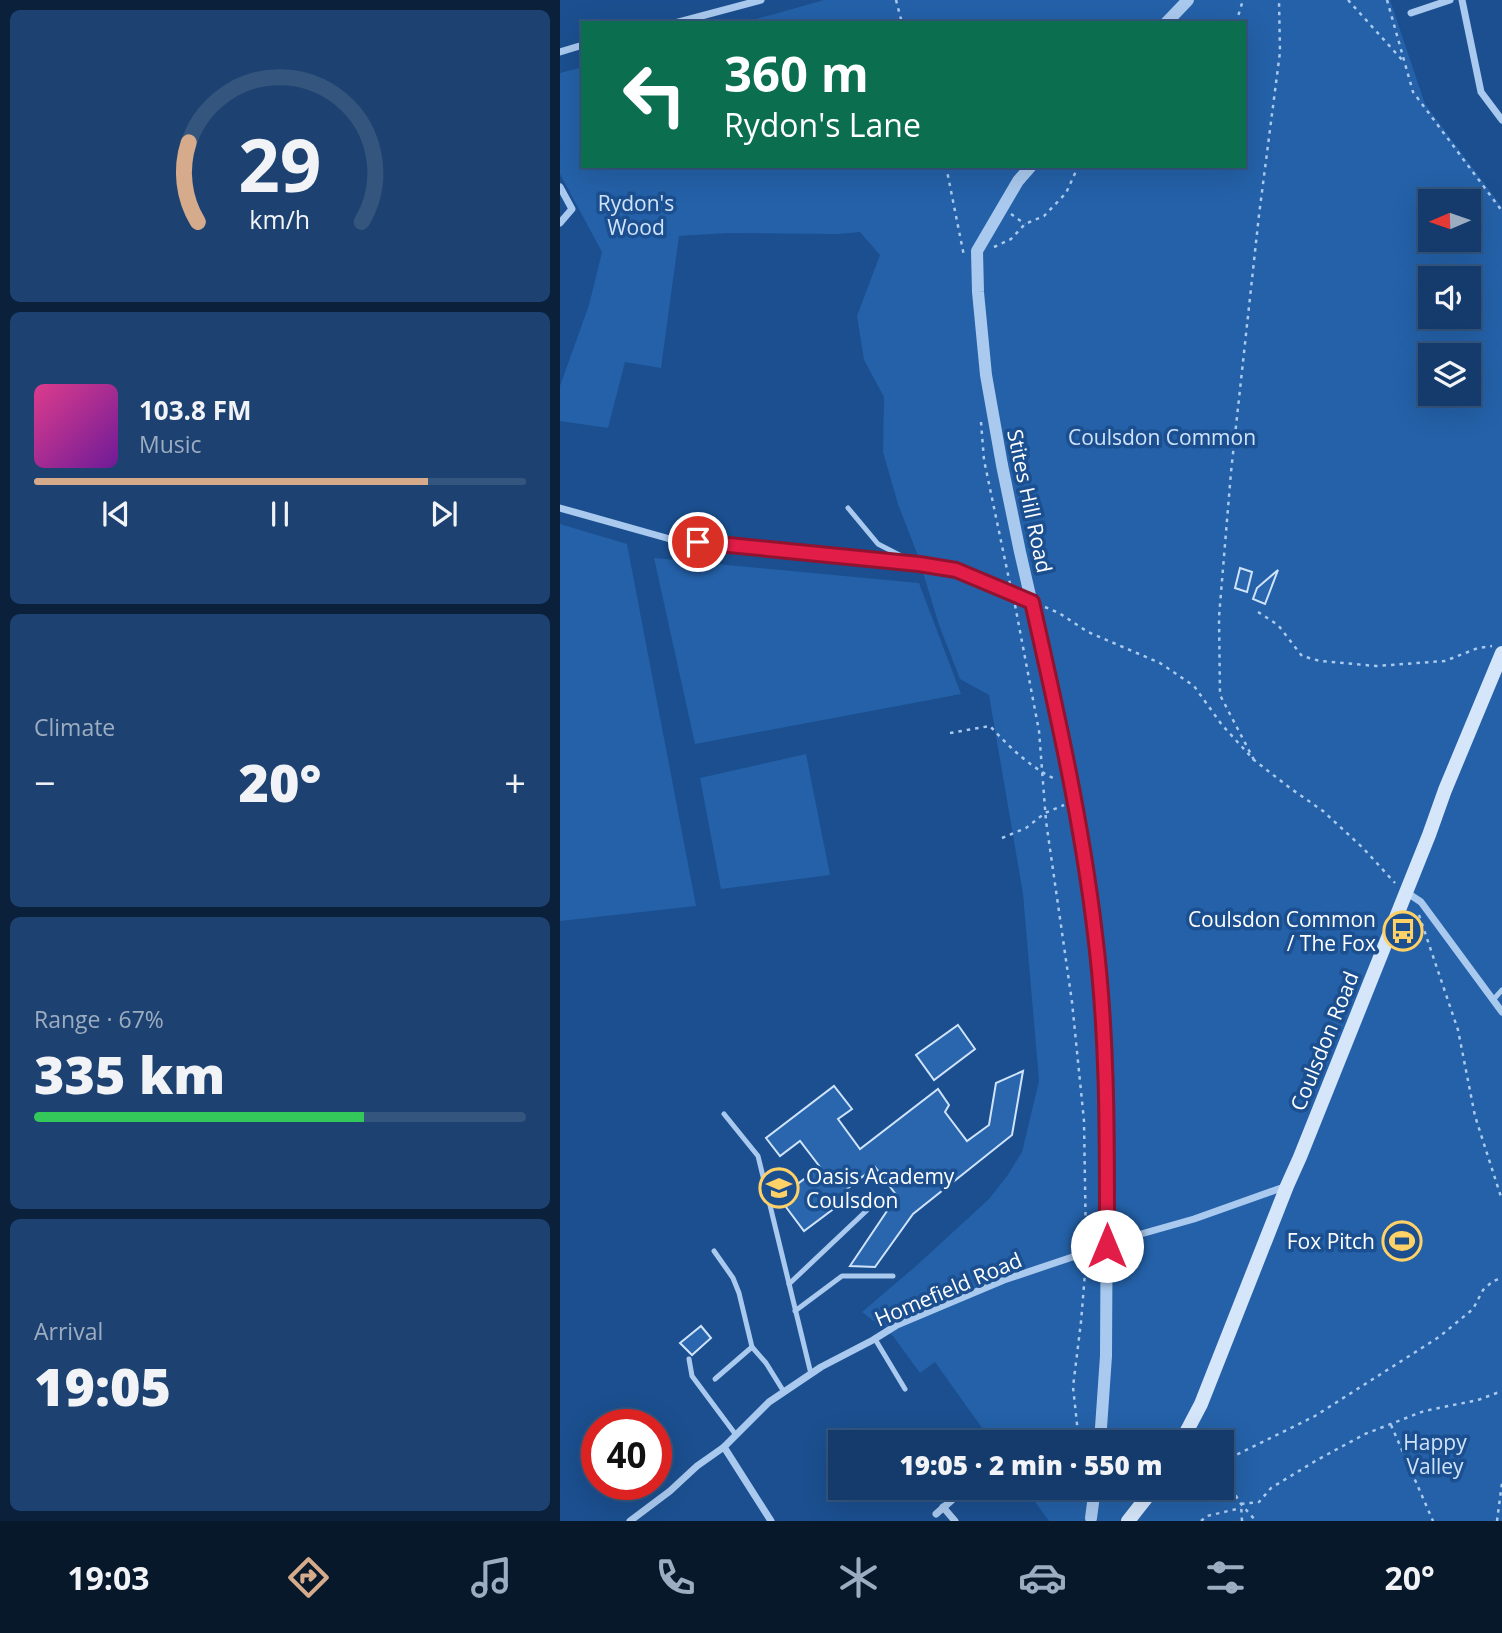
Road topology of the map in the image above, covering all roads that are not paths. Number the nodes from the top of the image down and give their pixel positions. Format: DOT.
graph roads {
  1 [pos="761,0"];
  2 [pos="1188,0"];
  3 [pos="1450,0"];
  4 [pos="1462,0"];
  5 [pos="1411,13"];
  6 [pos="682,21"];
  7 [pos="1168,21"];
  8 [pos="581,46"];
  9 [pos="560,52"];
  10 [pos="1502,120"];
  11 [pos="1029,168"];
  12 [pos="560,187"];
  13 [pos="560,223"];
  14 [pos="560,508"];
  15 [pos="848,508"];
  16 [pos="915,563"];
  17 [pos="1032,602"];
  18 [pos="1499,649"];
  19 [pos="1409,893"];
  20 [pos="1502,990"];
  21 [pos="1493,1000"];
  22 [pos="1502,1012"];
  23 [pos="724,1114"];
  24 [pos="1287,1186"];
  25 [pos="882,1196"];
  26 [pos="1107,1246"];
  27 [pos="714,1251"];
  28 [pos="893,1276"];
  29 [pos="789,1283"];
  30 [pos="796,1311"];
  31 [pos="875,1339"];
  32 [pos="752,1347"];
  33 [pos="689,1359"];
  34 [pos="811,1374"];
  35 [pos="715,1379"];
  36 [pos="905,1389"];
  37 [pos="784,1392"];
  38 [pos="1101,1430"];
  39 [pos="1187,1430"];
  40 [pos="736,1435"];
  41 [pos="724,1447"];
  42 [pos="952,1500"];
  43 [pos="1094,1500"];
  44 [pos="1145,1500"];
  45 [pos="943,1507"];
  46 [pos="936,1514"];
  47 [pos="1091,1520"];
  48 [pos="630,1521"];
  49 [pos="771,1521"];
  50 [pos="955,1521"];
  51 [pos="1128,1521"];
  1 -- 6 [label="street"];
  2 -- 7 [label="street"];
  3 -- 5 [label="street"];
  4 -- 10 [label="street"];
  8 -- 9 [label="street"];
  11 -- 17 [label="street, Stites Hill Road"];
  12 -- 13 [label="street"];
  14 -- 16 [label="street"];
  15 -- 16 [label="lane"];
  16 -- 17 [label="street"];
  17 -- 26 [label="street, Stites Hill Road"];
  18 -- 19 [label="main road, Coulsdon Road"];
  19 -- 21 [label="street"];
  19 -- 24 [label="main road, Coulsdon Road"];
  20 -- 21 [label="lane"];
  21 -- 22 [label="street"];
  23 -- 29 [label="lane"];
  24 -- 26 [label="street, Homefield Road"];
  24 -- 39 [label="main road, Coulsdon Road"];
  25 -- 29 [label="lane"];
  26 -- 31 [label="street, Homefield Road"];
  26 -- 38 [label="street, Stites Hill Road"];
  27 -- 32 [label="lane"];
  28 -- 30 [label="lane"];
  29 -- 30 [label="lane"];
  30 -- 34 [label="lane"];
  31 -- 34 [label="street, Homefield Road"];
  31 -- 36 [label="lane"];
  32 -- 35 [label="lane"];
  32 -- 37 [label="lane"];
  33 -- 40 [label="lane"];
  34 -- 37 [label="street, Homefield Road"];
  37 -- 40 [label="street, Homefield Road"];
  40 -- 41 [label="street, Homefield Road"];
  41 -- 48 [label="street, Homefield Road"];
  41 -- 49 [label="street"];
  42 -- 45 [label="street"];
  43 -- 47 [label="street"];
  44 -- 51 [label="main road"];
  45 -- 46 [label="street"];
  45 -- 50 [label="street"];
}
